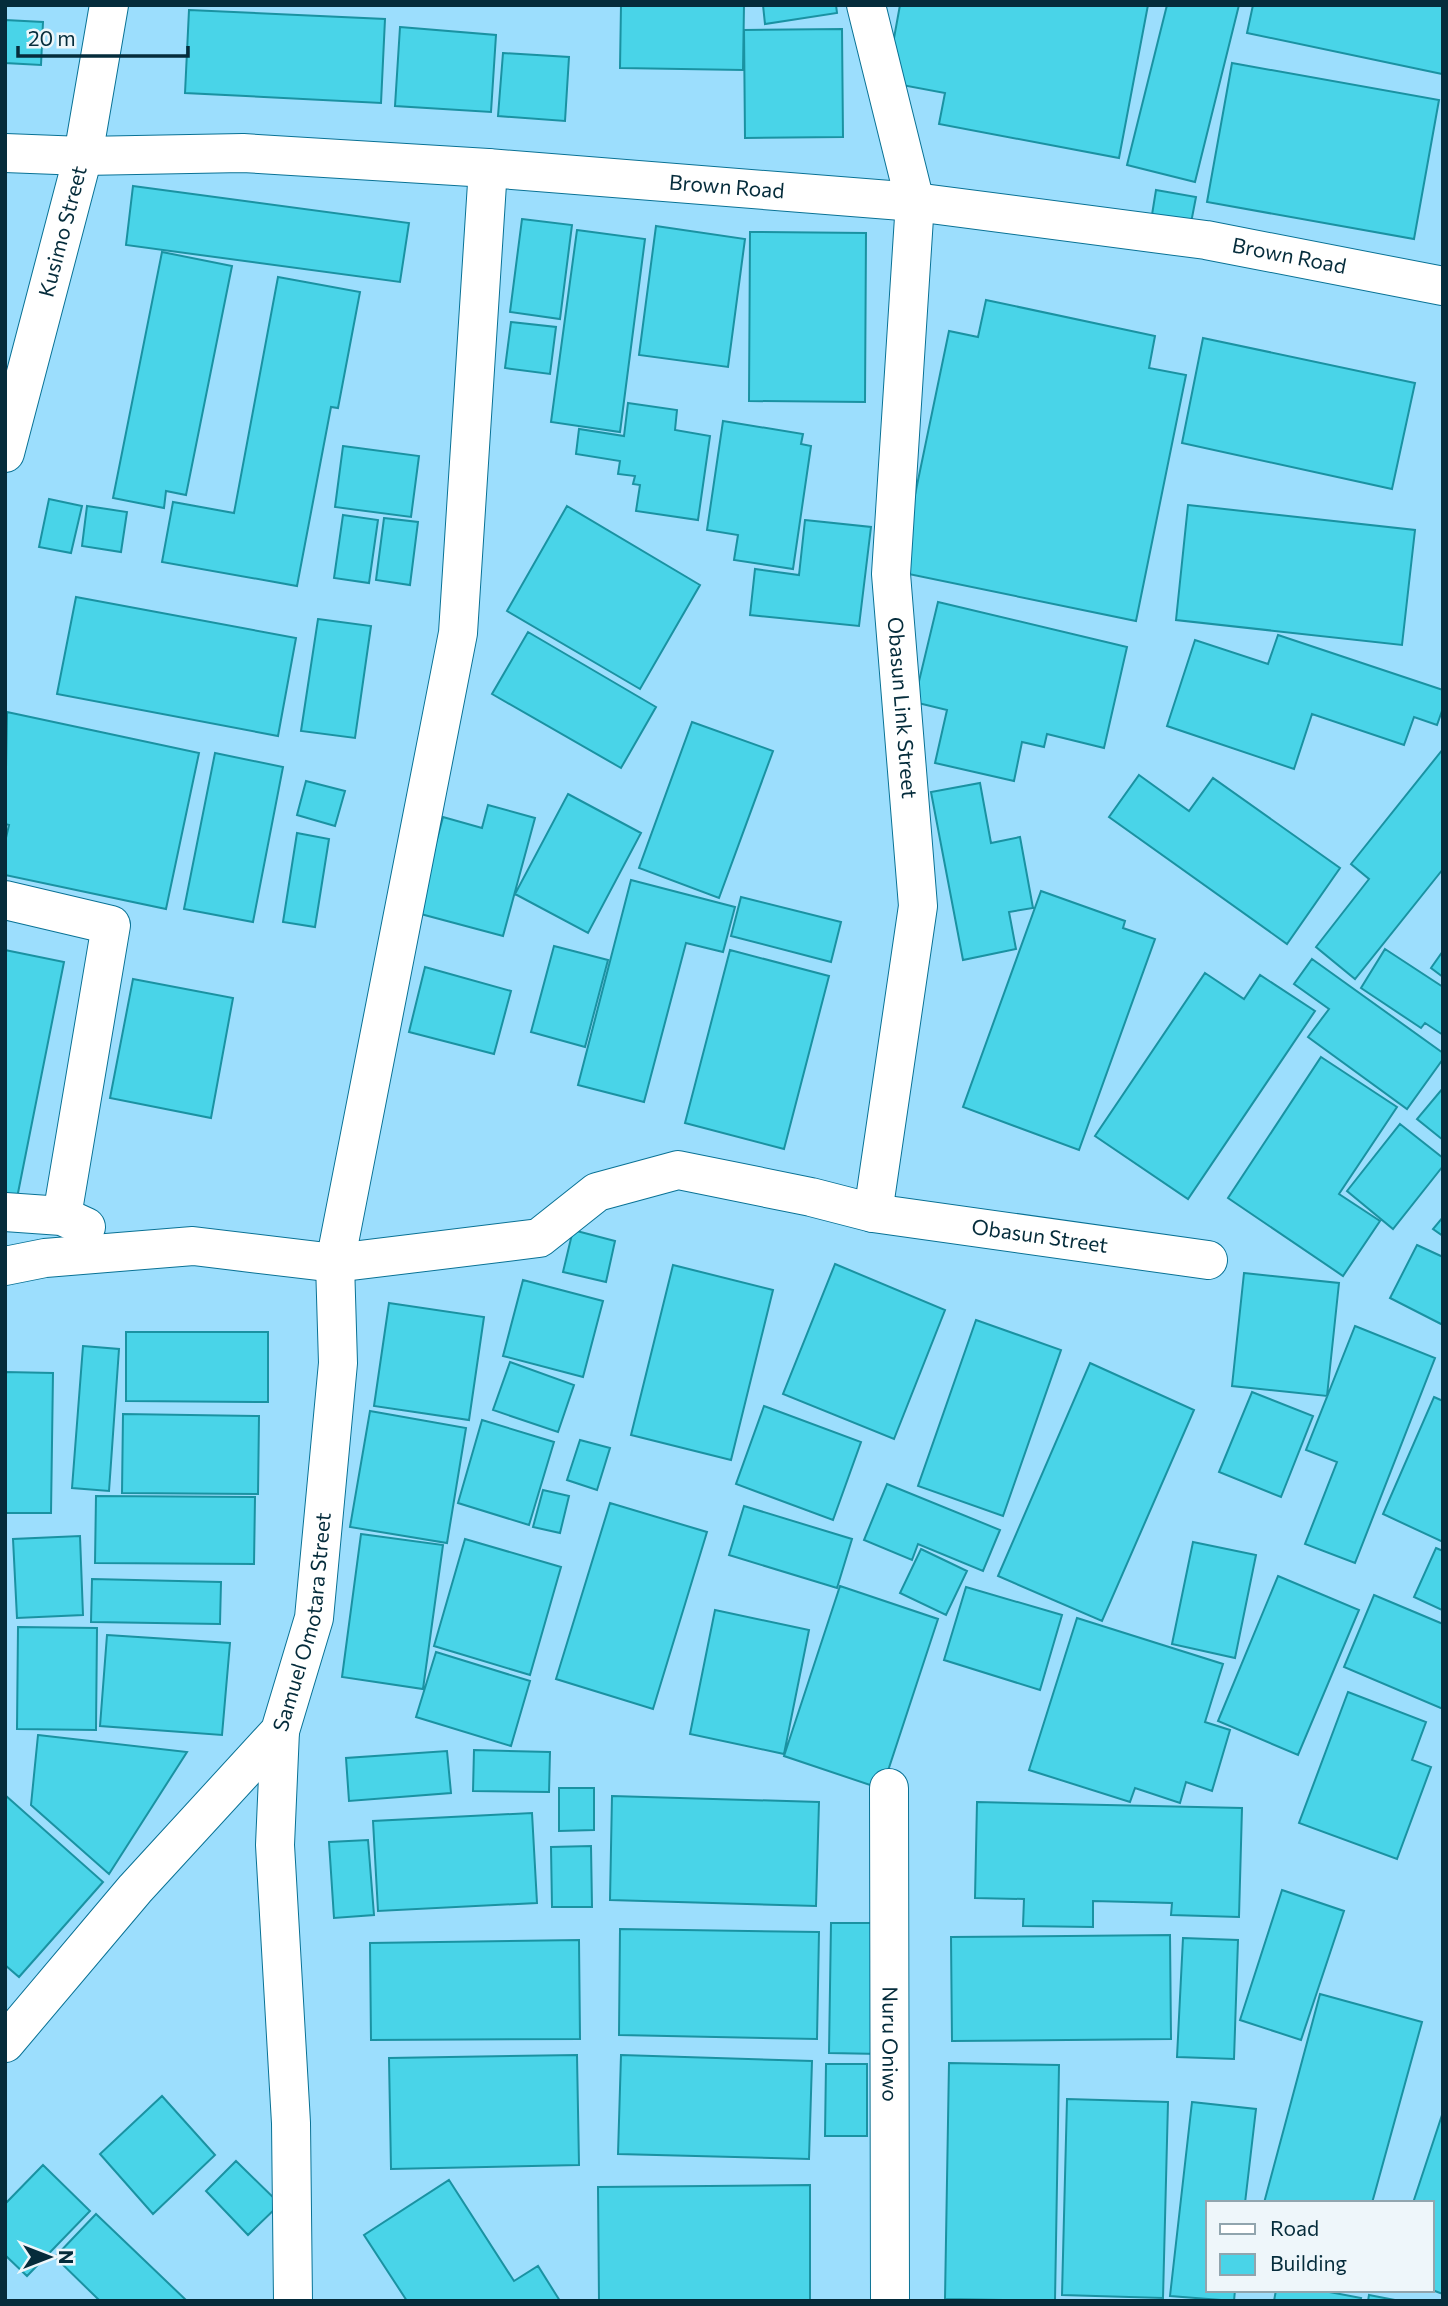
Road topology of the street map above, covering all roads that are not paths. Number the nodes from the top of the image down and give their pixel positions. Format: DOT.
graph roads {
  1 [pos="109,5"];
  2 [pos="866,5"];
  3 [pos="5,153"];
  4 [pos="83,156"];
  5 [pos="488,168"];
  6 [pos="915,202"];
  7 [pos="1443,286"];
  8 [pos="5,453"];
  9 [pos="5,900"];
  10 [pos="5,1212"];
  11 [pos="873,1213"];
  12 [pos="62,1216"];
  13 [pos="139,1250"];
  14 [pos="1208,1260"];
  15 [pos="335,1264"];
  16 [pos="5,1266"];
  17 [pos="280,1731"];
  18 [pos="889,1788"];
  19 [pos="5,2043"];
  20 [pos="293,2301"];
  21 [pos="890,2301"];
  1 -- 4 [label="street, Kusimo Street"];
  2 -- 6 [label="street, Obasun Link Street"];
  3 -- 4 [label="street, Brown Road"];
  4 -- 5 [label="street, Brown Road"];
  4 -- 8 [label="street, Kusimo Street"];
  5 -- 6 [label="street, Brown Road"];
  5 -- 15 [label="street, Samuel Omotara Street"];
  6 -- 7 [label="street, Brown Road"];
  6 -- 11 [label="street, Obasun Link Street"];
  9 -- 12 [label="street"];
  10 -- 12 [label="street"];
  11 -- 14 [label="street, Obasun Street"];
  11 -- 15 [label="street, Obasun Street"];
  12 -- 13 [label="street"];
  13 -- 15 [label="street, Obasun Street"];
  13 -- 16 [label="street, Obasun Street"];
  15 -- 17 [label="street, Samuel Omotara Street"];
  17 -- 19 [label="street, Samuel Omotara Street"];
  17 -- 20 [label="street"];
  18 -- 21 [label="street, Nuru Oniwo"];
}
